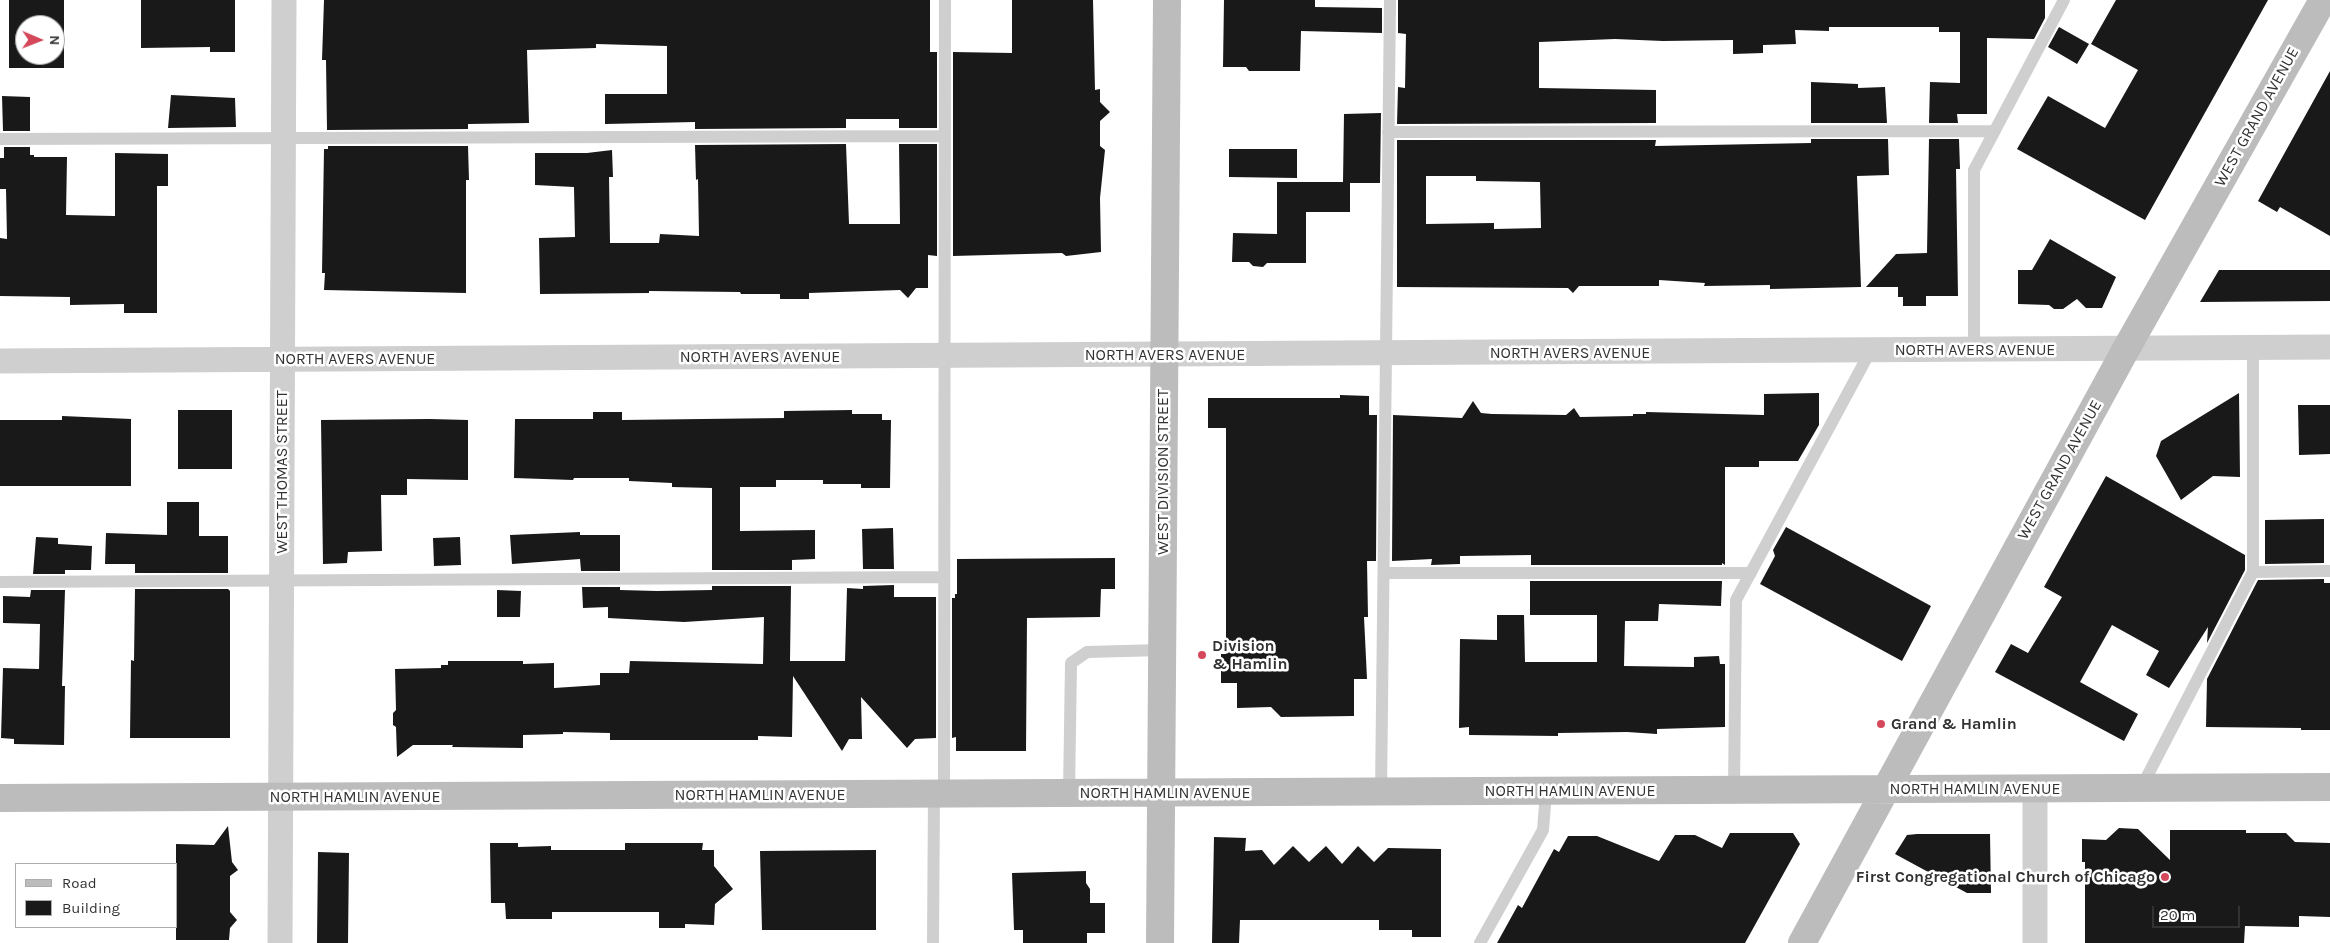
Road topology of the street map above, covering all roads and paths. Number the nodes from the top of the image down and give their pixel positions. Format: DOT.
graph roads {
  1 [pos="284,0"];
  2 [pos="945,0"];
  3 [pos="1167,0"];
  4 [pos="1390,0"];
  5 [pos="2064,0"];
  6 [pos="2322,0"];
  7 [pos="1994,131"];
  8 [pos="1388,132"];
  9 [pos="944,136"];
  10 [pos="284,137"];
  11 [pos="0,139"];
  12 [pos="2330,347"];
  13 [pos="2253,348"];
  14 [pos="2126,349"];
  15 [pos="1871,350"];
  16 [pos="1974,350"];
  17 [pos="1386,354"];
  18 [pos="944,356"];
  19 [pos="1164,356"];
  20 [pos="282,360"];
  21 [pos="0,361"];
  22 [pos="2330,571"];
  23 [pos="2253,572"];
  24 [pos="1384,573"];
  25 [pos="1751,573"];
  26 [pos="944,577"];
  27 [pos="282,580"];
  28 [pos="0,582"];
  29 [pos="1162,650"];
  30 [pos="2141,788"];
  31 [pos="2330,788"];
  32 [pos="2035,789"];
  33 [pos="1734,790"];
  34 [pos="1886,790"];
  35 [pos="1381,792"];
  36 [pos="1546,792"];
  37 [pos="1069,793"];
  38 [pos="1161,793"];
  39 [pos="939,794"];
  40 [pos="280,797"];
  41 [pos="0,798"];
  42 [pos="280,943"];
  43 [pos="933,943"];
  44 [pos="1160,943"];
  45 [pos="1480,943"];
  46 [pos="1802,943"];
  47 [pos="2035,943"];
  1 -- 10 [label="street, WEST THOMAS STREET"];
  2 -- 9 [label="lane"];
  3 -- 19 [label="street, WEST DIVISION STREET"];
  4 -- 8 [label="lane"];
  5 -- 7 [label="lane"];
  6 -- 14 [label="street, WEST GRAND AVENUE"];
  7 -- 8 [label="lane"];
  7 -- 16 [label="lane"];
  8 -- 17 [label="lane"];
  9 -- 10 [label="lane"];
  9 -- 18 [label="lane"];
  10 -- 11 [label="lane"];
  10 -- 20 [label="street, WEST THOMAS STREET"];
  12 -- 13 [label="street, NORTH AVERS AVENUE"];
  13 -- 14 [label="street, NORTH AVERS AVENUE"];
  13 -- 23 [label="lane"];
  14 -- 16 [label="street, NORTH AVERS AVENUE"];
  14 -- 34 [label="street, WEST GRAND AVENUE"];
  15 -- 16 [label="street, NORTH AVERS AVENUE"];
  15 -- 17 [label="street, NORTH AVERS AVENUE"];
  15 -- 25 [label="lane"];
  17 -- 19 [label="street, NORTH AVERS AVENUE"];
  17 -- 24 [label="lane"];
  18 -- 19 [label="street, NORTH AVERS AVENUE"];
  18 -- 20 [label="street, NORTH AVERS AVENUE"];
  18 -- 26 [label="lane"];
  19 -- 29 [label="street, WEST DIVISION STREET"];
  20 -- 21 [label="street, NORTH AVERS AVENUE"];
  20 -- 27 [label="street, WEST THOMAS STREET"];
  22 -- 23 [label="lane"];
  23 -- 30 [label="lane"];
  24 -- 25 [label="lane"];
  24 -- 35 [label="lane"];
  25 -- 33 [label="lane"];
  26 -- 27 [label="lane"];
  26 -- 39 [label="lane"];
  27 -- 28 [label="lane"];
  27 -- 40 [label="street, WEST THOMAS STREET"];
  29 -- 37 [label="lane"];
  29 -- 38 [label="street, WEST DIVISION STREET"];
  30 -- 31 [label="street, NORTH HAMLIN AVENUE"];
  30 -- 32 [label="street, NORTH HAMLIN AVENUE"];
  32 -- 34 [label="street, NORTH HAMLIN AVENUE"];
  32 -- 47 [label="street"];
  33 -- 34 [label="street, NORTH HAMLIN AVENUE"];
  33 -- 36 [label="street, NORTH HAMLIN AVENUE"];
  34 -- 46 [label="street, WEST GRAND AVENUE"];
  35 -- 36 [label="street, NORTH HAMLIN AVENUE"];
  35 -- 38 [label="street, NORTH HAMLIN AVENUE"];
  36 -- 45 [label="lane"];
  37 -- 38 [label="street, NORTH HAMLIN AVENUE"];
  37 -- 39 [label="street, NORTH HAMLIN AVENUE"];
  38 -- 44 [label="street, WEST DIVISION STREET"];
  39 -- 40 [label="street, NORTH HAMLIN AVENUE"];
  39 -- 43 [label="lane"];
  40 -- 41 [label="street, NORTH HAMLIN AVENUE"];
  40 -- 42 [label="street, WEST THOMAS STREET"];
}
